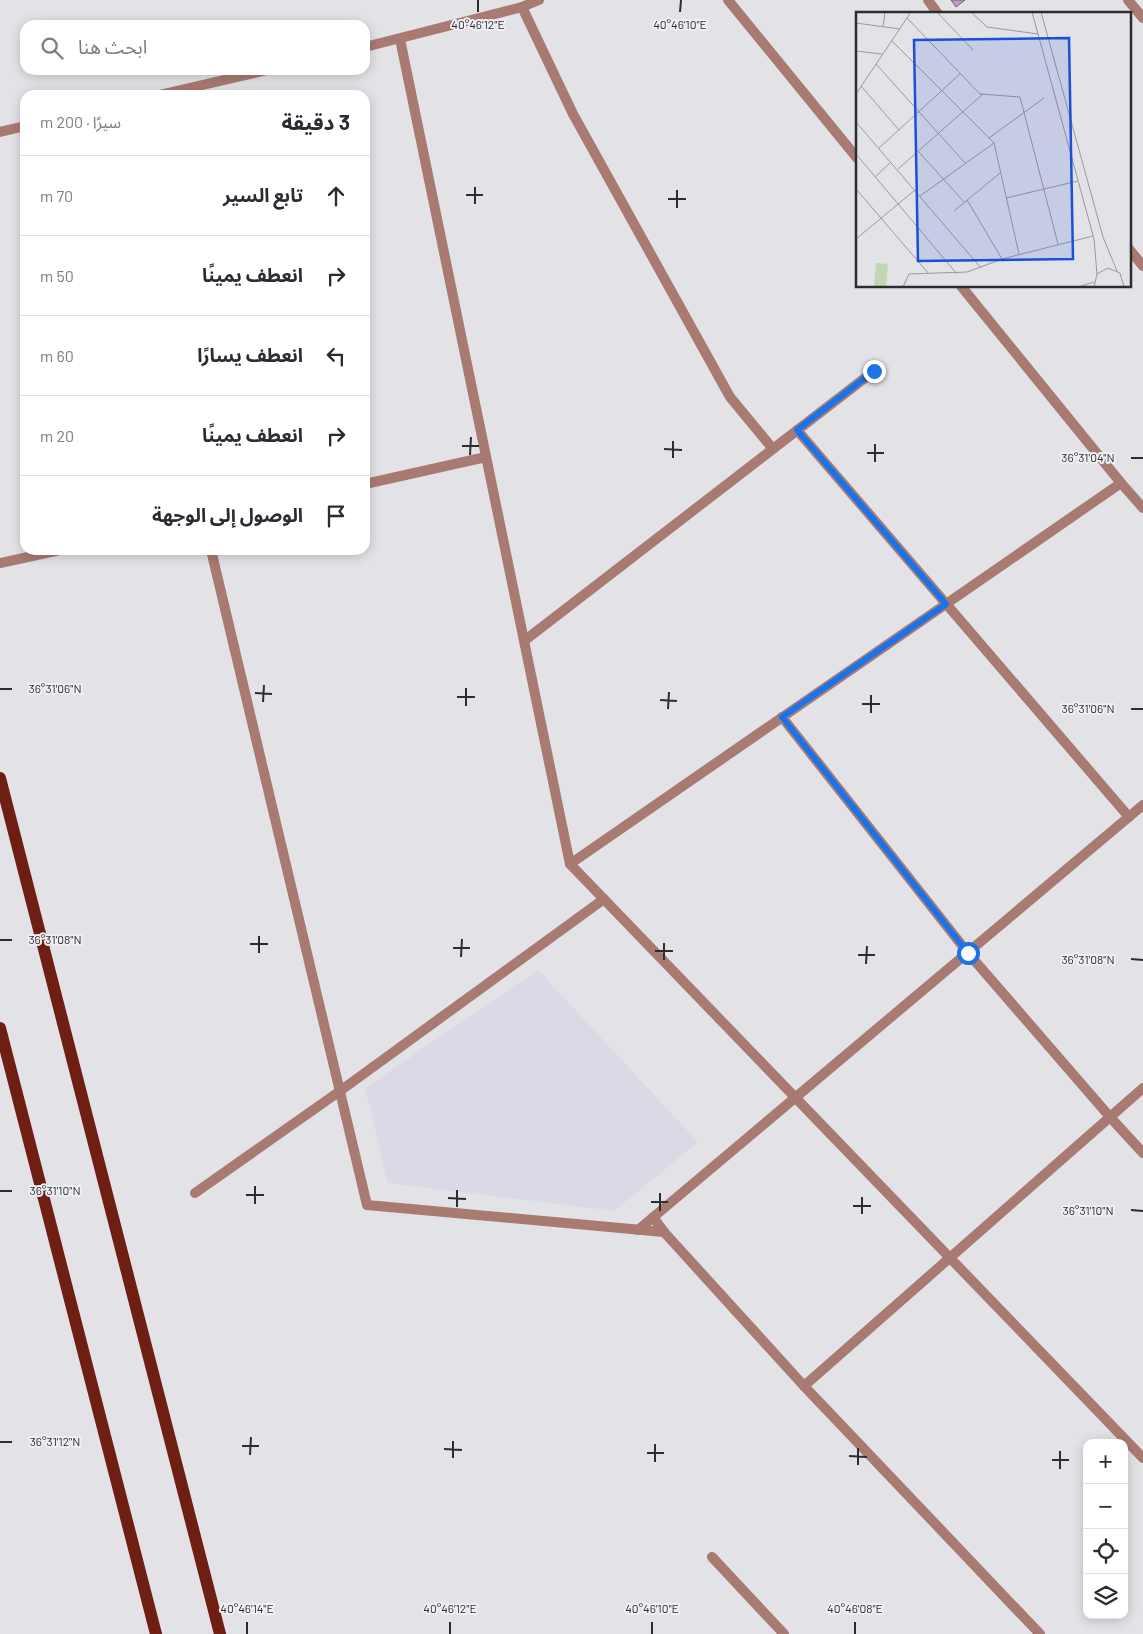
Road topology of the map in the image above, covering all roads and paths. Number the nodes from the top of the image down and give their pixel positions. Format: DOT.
graph roads {
  1 [pos="539,0"];
  2 [pos="728,0"];
  3 [pos="928,0"];
  4 [pos="1128,0"];
  5 [pos="522,7"];
  6 [pos="937,12"];
  7 [pos="1143,18"];
  8 [pos="400,39"];
  9 [pos="370,46"];
  10 [pos="245,75"];
  11 [pos="181,90"];
  12 [pos="20,127"];
  13 [pos="0,132"];
  14 [pos="856,157"];
  15 [pos="1130,250"];
  16 [pos="1143,266"];
  17 [pos="963,288"];
  18 [pos="874,371"];
  19 [pos="797,430"];
  20 [pos="772,449"];
  21 [pos="486,457"];
  22 [pos="370,483"];
  23 [pos="1121,483"];
  24 [pos="1143,508"];
  25 [pos="37,555"];
  26 [pos="212,555"];
  27 [pos="0,563"];
  28 [pos="946,604"];
  29 [pos="524,641"];
  30 [pos="782,717"];
  31 [pos="0,778"];
  32 [pos="1143,805"];
  33 [pos="1128,817"];
  34 [pos="570,864"];
  35 [pos="604,899"];
  36 [pos="968,953"];
  37 [pos="0,1028"];
  38 [pos="1143,1088"];
  39 [pos="340,1091"];
  40 [pos="795,1098"];
  41 [pos="1110,1117"];
  42 [pos="1143,1153"];
  43 [pos="195,1193"];
  44 [pos="653,1217"];
  45 [pos="638,1230"];
  46 [pos="664,1232"];
  47 [pos="950,1258"];
  48 [pos="804,1386"];
  49 [pos="1143,1458"];
  50 [pos="712,1556"];
  51 [pos="156,1634"];
  52 [pos="220,1634"];
  53 [pos="784,1634"];
  54 [pos="1040,1634"];
  1 -- 5 [label="street"];
  2 -- 14 [label="street"];
  3 -- 6 [label="street"];
  4 -- 7 [label="street"];
  5 -- 8 [label="street"];
  5 -- 20 [label="street"];
  8 -- 9 [label="street"];
  8 -- 21 [label="street"];
  10 -- 11 [label="street"];
  12 -- 13 [label="street"];
  15 -- 16 [label="street"];
  17 -- 23 [label="street"];
  18 -- 19 [label="street"];
  19 -- 20 [label="street"];
  19 -- 28 [label="street"];
  20 -- 29 [label="street"];
  21 -- 22 [label="street"];
  21 -- 29 [label="street"];
  23 -- 24 [label="street"];
  23 -- 28 [label="street"];
  25 -- 27 [label="street"];
  26 -- 39 [label="street"];
  28 -- 30 [label="street"];
  28 -- 33 [label="street"];
  29 -- 34 [label="street"];
  30 -- 34 [label="street"];
  30 -- 36 [label="street"];
  31 -- 52 [label="main road"];
  32 -- 33 [label="street"];
  33 -- 36 [label="street"];
  34 -- 35 [label="street"];
  35 -- 39 [label="street"];
  35 -- 40 [label="street"];
  36 -- 40 [label="street"];
  36 -- 41 [label="street"];
  37 -- 51 [label="main road"];
  38 -- 41 [label="street"];
  39 -- 43 [label="street"];
  39 -- 45 [label="street"];
  40 -- 44 [label="street"];
  40 -- 47 [label="street"];
  41 -- 42 [label="street"];
  41 -- 47 [label="street"];
  44 -- 45 [label="street"];
  44 -- 46 [label="street"];
  45 -- 46 [label="street"];
  46 -- 48 [label="street"];
  47 -- 48 [label="street"];
  47 -- 49 [label="street"];
  48 -- 54 [label="street"];
  50 -- 53 [label="street"];
}
